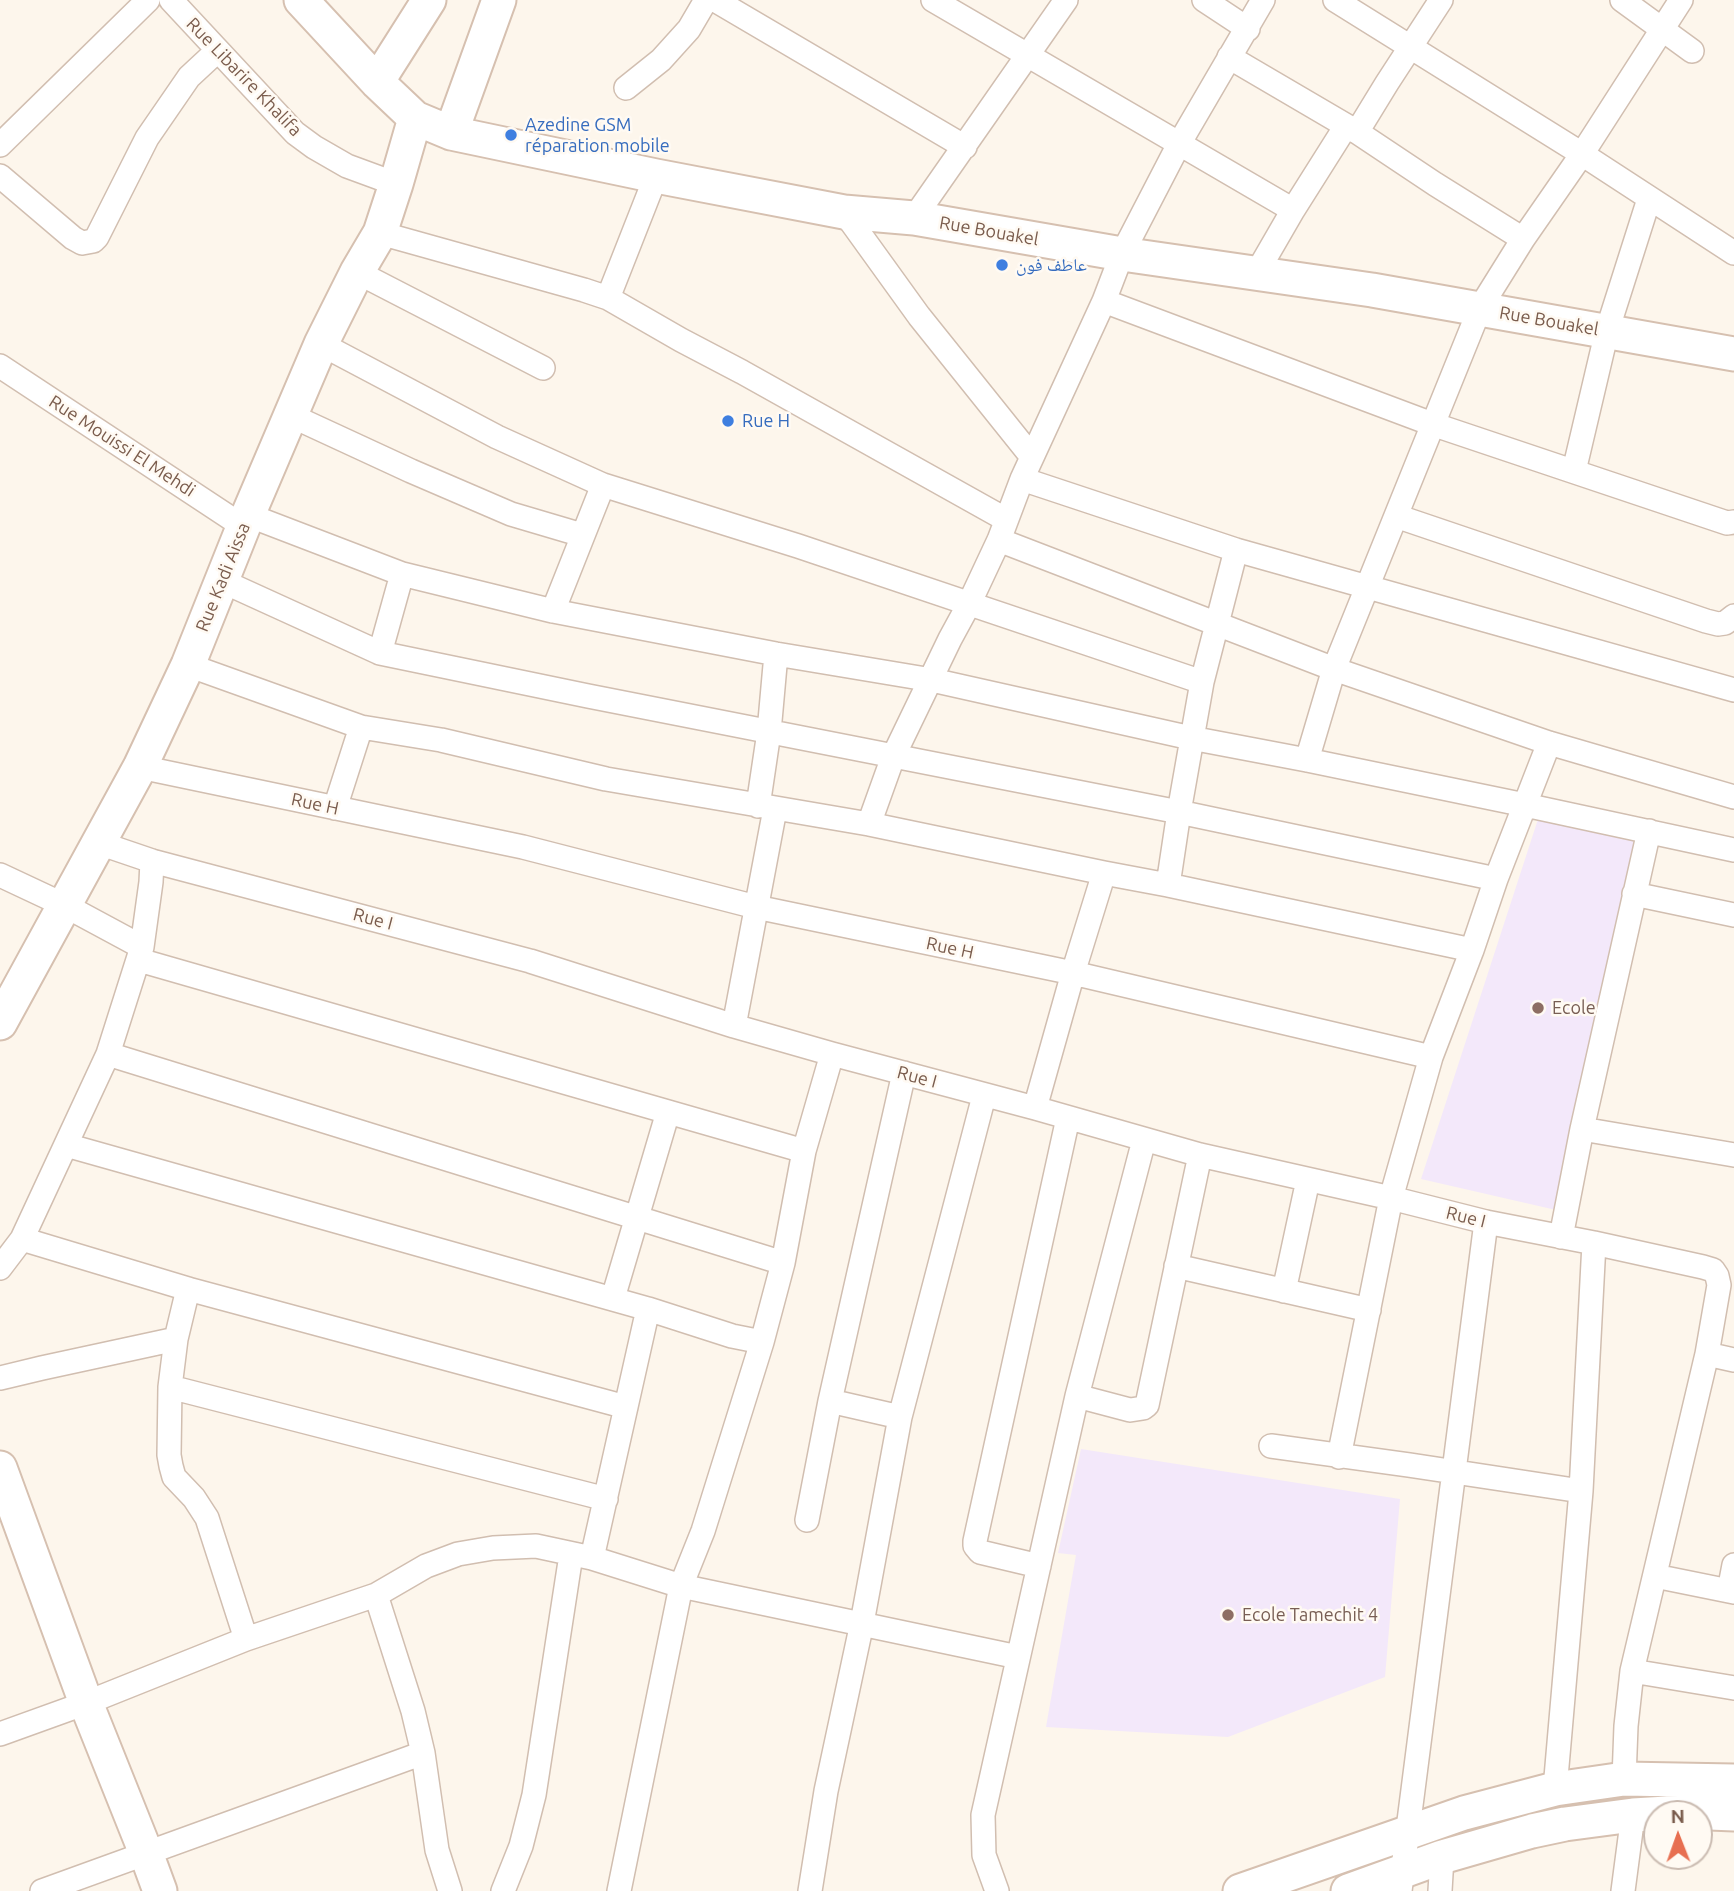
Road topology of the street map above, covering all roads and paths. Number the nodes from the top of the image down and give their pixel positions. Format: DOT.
graph roads {
  1 [pos="148,0"];
  2 [pos="171,0"];
  3 [pos="301,0"];
  4 [pos="429,0"];
  5 [pos="499,0"];
  6 [pos="706,0"];
  7 [pos="715,0"];
  8 [pos="933,0"];
  9 [pos="1066,0"];
  10 [pos="1203,0"];
  11 [pos="1263,0"];
  12 [pos="1335,0"];
  13 [pos="1441,0"];
  14 [pos="1622,0"];
  15 [pos="1681,0"];
  16 [pos="1248,29"];
  17 [pos="1663,30"];
  18 [pos="1410,47"];
  19 [pos="217,51"];
  20 [pos="1692,51"];
  21 [pos="1028,57"];
  22 [pos="1229,57"];
  23 [pos="377,82"];
  24 [pos="626,89"];
  25 [pos="415,118"];
  26 [pos="1352,129"];
  27 [pos="451,133"];
  28 [pos="1179,144"];
  29 [pos="0,145"];
  30 [pos="965,147"];
  31 [pos="1582,154"];
  32 [pos="0,176"];
  33 [pos="656,176"];
  34 [pos="396,184"];
  35 [pos="1649,199"];
  36 [pos="1293,210"];
  37 [pos="844,212"];
  38 [pos="914,218"];
  39 [pos="380,233"];
  40 [pos="1523,239"];
  41 [pos="1734,253"];
  42 [pos="1122,254"];
  43 [pos="357,272"];
  44 [pos="1256,274"];
  45 [pos="608,298"];
  46 [pos="1104,301"];
  47 [pos="1480,309"];
  48 [pos="1607,331"];
  49 [pos="321,344"];
  50 [pos="1734,355"];
  51 [pos="0,366"];
  52 [pos="542,368"];
  53 [pos="292,416"];
  54 [pos="1432,424"];
  55 [pos="1032,457"];
  56 [pos="1574,471"];
  57 [pos="1022,478"];
  58 [pos="603,485"];
  59 [pos="1396,516"];
  60 [pos="246,521"];
  61 [pos="1734,522"];
  62 [pos="1002,529"];
  63 [pos="582,535"];
  64 [pos="1236,550"];
  65 [pos="402,574"];
  66 [pos="222,581"];
  67 [pos="1367,588"];
  68 [pos="969,604"];
  69 [pos="553,611"];
  70 [pos="1734,616"];
  71 [pos="1216,622"];
  72 [pos="380,653"];
  73 [pos="776,654"];
  74 [pos="188,665"];
  75 [pos="1334,669"];
  76 [pos="932,680"];
  77 [pos="1202,682"];
  78 [pos="1734,690"];
  79 [pos="362,727"];
  80 [pos="769,732"];
  81 [pos="1191,738"];
  82 [pos="1549,743"];
  83 [pos="893,757"];
  84 [pos="1307,760"];
  85 [pos="140,767"];
  86 [pos="1734,797"];
  87 [pos="1525,805"];
  88 [pos="335,808"];
  89 [pos="767,808"];
  90 [pos="1179,812"];
  91 [pos="870,824"];
  92 [pos="1648,831"];
  93 [pos="99,843"];
  94 [pos="1734,850"];
  95 [pos="152,861"];
  96 [pos="1104,873"];
  97 [pos="0,875"];
  98 [pos="1496,879"];
  99 [pos="1168,885"];
  100 [pos="1634,894"];
  101 [pos="64,905"];
  102 [pos="756,907"];
  103 [pos="1734,915"];
  104 [pos="1472,950"];
  105 [pos="141,954"];
  106 [pos="1073,974"];
  107 [pos="5,1001"];
  108 [pos="734,1026"];
  109 [pos="108,1054"];
  110 [pos="832,1054"];
  111 [pos="1431,1057"];
  112 [pos="904,1073"];
  113 [pos="984,1096"];
  114 [pos="1035,1108"];
  115 [pos="668,1112"];
  116 [pos="1068,1118"];
  117 [pos="1582,1129"];
  118 [pos="1144,1140"];
  119 [pos="66,1145"];
  120 [pos="804,1151"];
  121 [pos="1200,1155"];
  122 [pos="1734,1155"];
  123 [pos="1308,1180"];
  124 [pos="1391,1198"];
  125 [pos="636,1218"];
  126 [pos="1486,1223"];
  127 [pos="1561,1237"];
  128 [pos="22,1239"];
  129 [pos="1594,1243"];
  130 [pos="783,1263"];
  131 [pos="1176,1266"];
  132 [pos="0,1268"];
  133 [pos="188,1289"];
  134 [pos="1284,1291"];
  135 [pos="613,1298"];
  136 [pos="648,1309"];
  137 [pos="1369,1310"];
  138 [pos="176,1339"];
  139 [pos="762,1342"];
  140 [pos="1707,1354"];
  141 [pos="1734,1360"];
  142 [pos="0,1378"];
  143 [pos="170,1387"];
  144 [pos="1077,1396"];
  145 [pos="830,1401"];
  146 [pos="626,1407"];
  147 [pos="900,1417"];
  148 [pos="1271,1446"];
  149 [pos="1339,1457"];
  150 [pos="0,1468"];
  151 [pos="1454,1472"];
  152 [pos="1581,1491"];
  153 [pos="606,1499"];
  154 [pos="807,1520"];
  155 [pos="582,1557"];
  156 [pos="1734,1565"];
  157 [pos="1039,1566"];
  158 [pos="1656,1576"];
  159 [pos="681,1586"];
  160 [pos="1731,1592"];
  161 [pos="376,1595"];
  162 [pos="862,1623"];
  163 [pos="246,1639"];
  164 [pos="1018,1657"];
  165 [pos="1632,1671"];
  166 [pos="1734,1689"];
  167 [pos="86,1703"];
  168 [pos="0,1734"];
  169 [pos="423,1754"];
  170 [pos="1624,1779"];
  171 [pos="1734,1781"];
  172 [pos="1555,1789"];
  173 [pos="1734,1814"];
  174 [pos="1633,1815"];
  175 [pos="1409,1831"];
  176 [pos="146,1853"];
  177 [pos="1442,1857"];
  178 [pos="1402,1881"];
  179 [pos="42,1891"];
  180 [pos="160,1891"];
  181 [pos="450,1891"];
  182 [pos="503,1891"];
  183 [pos="619,1891"];
  184 [pos="810,1891"];
  185 [pos="997,1891"];
  186 [pos="1240,1891"];
  187 [pos="1348,1891"];
  188 [pos="1440,1891"];
  189 [pos="1623,1891"];
  1 -- 29 [label="street"];
  2 -- 19 [label="street, Rue Libarire Khalifa"];
  3 -- 23 [label="main road"];
  4 -- 23 [label="main road"];
  5 -- 27 [label="main road"];
  6 -- 24 [label="street"];
  7 -- 30 [label="street"];
  8 -- 21 [label="street"];
  9 -- 21 [label="street"];
  10 -- 16 [label="street"];
  11 -- 16 [label="street"];
  12 -- 18 [label="street"];
  13 -- 18 [label="street"];
  14 -- 17 [label="street"];
  15 -- 17 [label="street"];
  16 -- 22 [label="street"];
  17 -- 20 [label="street"];
  17 -- 31 [label="street"];
  18 -- 26 [label="street"];
  18 -- 31 [label="street"];
  19 -- 32 [label="street"];
  19 -- 34 [label="street, Rue Libarire Khalifa"];
  21 -- 28 [label="street"];
  21 -- 30 [label="street"];
  22 -- 26 [label="street"];
  22 -- 28 [label="street"];
  23 -- 25 [label="main road"];
  25 -- 27 [label="main road, Rue Bouakel"];
  25 -- 34 [label="main road, Rue Kadi Aissa"];
  26 -- 36 [label="street"];
  26 -- 40 [label="street"];
  27 -- 33 [label="main road, Rue Bouakel"];
  28 -- 36 [label="street"];
  28 -- 42 [label="street"];
  30 -- 38 [label="street"];
  31 -- 35 [label="street"];
  31 -- 40 [label="street"];
  33 -- 37 [label="main road, Rue Bouakel"];
  33 -- 45 [label="street"];
  34 -- 39 [label="main road, Rue Kadi Aissa"];
  35 -- 41 [label="street"];
  35 -- 48 [label="street"];
  36 -- 44 [label="street"];
  37 -- 38 [label="main road, Rue Bouakel"];
  37 -- 55 [label="street"];
  38 -- 42 [label="main road, Rue Bouakel"];
  39 -- 43 [label="main road, Rue Kadi Aissa"];
  39 -- 45 [label="street"];
  40 -- 47 [label="street"];
  42 -- 44 [label="main road, Rue Bouakel"];
  42 -- 46 [label="street"];
  43 -- 49 [label="main road, Rue Kadi Aissa"];
  43 -- 52 [label="street"];
  44 -- 47 [label="main road, Rue Bouakel"];
  45 -- 62 [label="street"];
  46 -- 54 [label="street"];
  46 -- 55 [label="street"];
  47 -- 48 [label="main road, Rue Bouakel"];
  47 -- 54 [label="street"];
  48 -- 50 [label="main road, Rue Bouakel"];
  48 -- 56 [label="street"];
  49 -- 53 [label="main road, Rue Kadi Aissa"];
  49 -- 58 [label="street"];
  51 -- 60 [label="street, Rue Mouissi El Mehdi"];
  53 -- 60 [label="main road, Rue Kadi Aissa"];
  53 -- 63 [label="street"];
  54 -- 56 [label="street"];
  54 -- 59 [label="street"];
  55 -- 57 [label="street"];
  56 -- 61 [label="street"];
  57 -- 62 [label="street"];
  57 -- 64 [label="street"];
  58 -- 63 [label="street"];
  58 -- 68 [label="street"];
  59 -- 67 [label="street"];
  59 -- 70 [label="street"];
  60 -- 65 [label="street, Rue Mouissi El Mehdi"];
  60 -- 66 [label="main road, Rue Kadi Aissa"];
  62 -- 68 [label="street"];
  62 -- 71 [label="street"];
  63 -- 69 [label="street"];
  64 -- 67 [label="street"];
  64 -- 71 [label="street"];
  65 -- 69 [label="street, Rue Mouissi El Mehdi"];
  65 -- 72 [label="street"];
  66 -- 72 [label="street"];
  66 -- 74 [label="main road, Rue Kadi Aissa"];
  67 -- 75 [label="street"];
  67 -- 78 [label="street"];
  68 -- 76 [label="street"];
  68 -- 77 [label="street"];
  69 -- 73 [label="street, Rue Mouissi El Mehdi"];
  71 -- 75 [label="street"];
  71 -- 77 [label="street"];
  72 -- 80 [label="street"];
  73 -- 76 [label="street, Rue Mouissi El Mehdi"];
  73 -- 80 [label="street"];
  74 -- 79 [label="street"];
  74 -- 85 [label="main road, Rue Kadi Aissa"];
  75 -- 82 [label="street"];
  75 -- 84 [label="street"];
  76 -- 81 [label="street, Rue Mouissi El Mehdi"];
  76 -- 83 [label="street"];
  77 -- 81 [label="street"];
  79 -- 88 [label="street"];
  79 -- 89 [label="street"];
  80 -- 83 [label="street"];
  80 -- 89 [label="street"];
  81 -- 84 [label="street, Rue Mouissi El Mehdi"];
  81 -- 90 [label="street"];
  82 -- 86 [label="street"];
  82 -- 87 [label="street"];
  83 -- 90 [label="street"];
  83 -- 91 [label="street"];
  84 -- 87 [label="street, Rue Mouissi El Mehdi"];
  85 -- 88 [label="street, Rue H"];
  85 -- 93 [label="main road, Rue Kadi Aissa"];
  87 -- 92 [label="street, Rue Mouissi El Mehdi"];
  87 -- 98 [label="street"];
  88 -- 102 [label="street, Rue H"];
  89 -- 91 [label="street"];
  89 -- 102 [label="street"];
  90 -- 98 [label="street"];
  90 -- 99 [label="street"];
  91 -- 96 [label="street"];
  92 -- 94 [label="street, Rue Mouissi El Mehdi"];
  92 -- 100 [label="street"];
  93 -- 95 [label="street, Rue I"];
  93 -- 101 [label="main road, Rue Kadi Aissa"];
  95 -- 105 [label="street"];
  95 -- 108 [label="street, Rue I"];
  96 -- 99 [label="street"];
  96 -- 106 [label="street"];
  97 -- 101 [label="street"];
  98 -- 104 [label="street"];
  99 -- 104 [label="street"];
  100 -- 103 [label="street"];
  100 -- 117 [label="street"];
  101 -- 105 [label="street"];
  101 -- 107 [label="main road, Rue Kadi Aissa"];
  102 -- 106 [label="street, Rue H"];
  102 -- 108 [label="street"];
  104 -- 111 [label="street"];
  105 -- 109 [label="street"];
  105 -- 115 [label="street"];
  106 -- 111 [label="street, Rue H"];
  106 -- 114 [label="street"];
  108 -- 110 [label="street, Rue I"];
  109 -- 119 [label="street"];
  109 -- 125 [label="street"];
  110 -- 112 [label="street, Rue I"];
  110 -- 120 [label="street"];
  111 -- 124 [label="street"];
  112 -- 113 [label="street, Rue I"];
  112 -- 145 [label="street"];
  113 -- 114 [label="street, Rue I"];
  113 -- 147 [label="street"];
  114 -- 116 [label="street, Rue I"];
  115 -- 120 [label="street"];
  115 -- 125 [label="street"];
  116 -- 118 [label="street, Rue I"];
  116 -- 157 [label="street"];
  117 -- 122 [label="street"];
  117 -- 127 [label="street"];
  118 -- 121 [label="street, Rue I"];
  118 -- 144 [label="street"];
  119 -- 128 [label="street"];
  119 -- 135 [label="street"];
  120 -- 130 [label="street"];
  121 -- 123 [label="street, Rue I"];
  121 -- 131 [label="street"];
  123 -- 124 [label="street, Rue I"];
  123 -- 134 [label="street"];
  124 -- 126 [label="street, Rue I"];
  124 -- 137 [label="street"];
  125 -- 130 [label="street"];
  125 -- 135 [label="street"];
  126 -- 127 [label="street, Rue I"];
  126 -- 151 [label="street"];
  127 -- 129 [label="street, Rue I"];
  128 -- 132 [label="street"];
  128 -- 133 [label="street"];
  129 -- 140 [label="street, Rue I"];
  129 -- 152 [label="street"];
  130 -- 139 [label="street"];
  131 -- 134 [label="street"];
  131 -- 144 [label="street"];
  133 -- 138 [label="street"];
  133 -- 146 [label="street"];
  134 -- 137 [label="street"];
  135 -- 136 [label="street"];
  136 -- 139 [label="street"];
  136 -- 146 [label="street"];
  137 -- 149 [label="street"];
  138 -- 142 [label="street"];
  138 -- 143 [label="street"];
  139 -- 159 [label="street"];
  140 -- 141 [label="street"];
  140 -- 158 [label="street"];
  143 -- 153 [label="street"];
  143 -- 163 [label="street"];
  144 -- 157 [label="street"];
  145 -- 147 [label="street"];
  145 -- 154 [label="street"];
  146 -- 153 [label="street"];
  147 -- 162 [label="street"];
  148 -- 149 [label="street"];
  149 -- 151 [label="street"];
  150 -- 167 [label="main road"];
  151 -- 152 [label="street"];
  151 -- 175 [label="street"];
  152 -- 172 [label="street"];
  153 -- 155 [label="street"];
  155 -- 159 [label="street"];
  155 -- 161 [label="street"];
  155 -- 182 [label="street"];
  156 -- 160 [label="street"];
  157 -- 164 [label="street"];
  158 -- 160 [label="street"];
  158 -- 165 [label="street"];
  159 -- 162 [label="street"];
  159 -- 183 [label="street"];
  161 -- 163 [label="street"];
  161 -- 169 [label="street"];
  162 -- 164 [label="street"];
  162 -- 184 [label="street"];
  163 -- 167 [label="street"];
  164 -- 185 [label="street"];
  165 -- 166 [label="street"];
  165 -- 170 [label="street"];
  167 -- 168 [label="street"];
  167 -- 176 [label="main road"];
  169 -- 176 [label="street"];
  169 -- 181 [label="street"];
  170 -- 171 [label="main road"];
  170 -- 172 [label="main road"];
  172 -- 175 [label="main road"];
  173 -- 174 [label="main road"];
  174 -- 177 [label="main road"];
  174 -- 189 [label="street"];
  175 -- 178 [label="street"];
  175 -- 186 [label="main road"];
  176 -- 179 [label="street"];
  176 -- 180 [label="main road"];
  177 -- 178 [label="main road"];
  177 -- 188 [label="street"];
  178 -- 187 [label="main road"];
}
